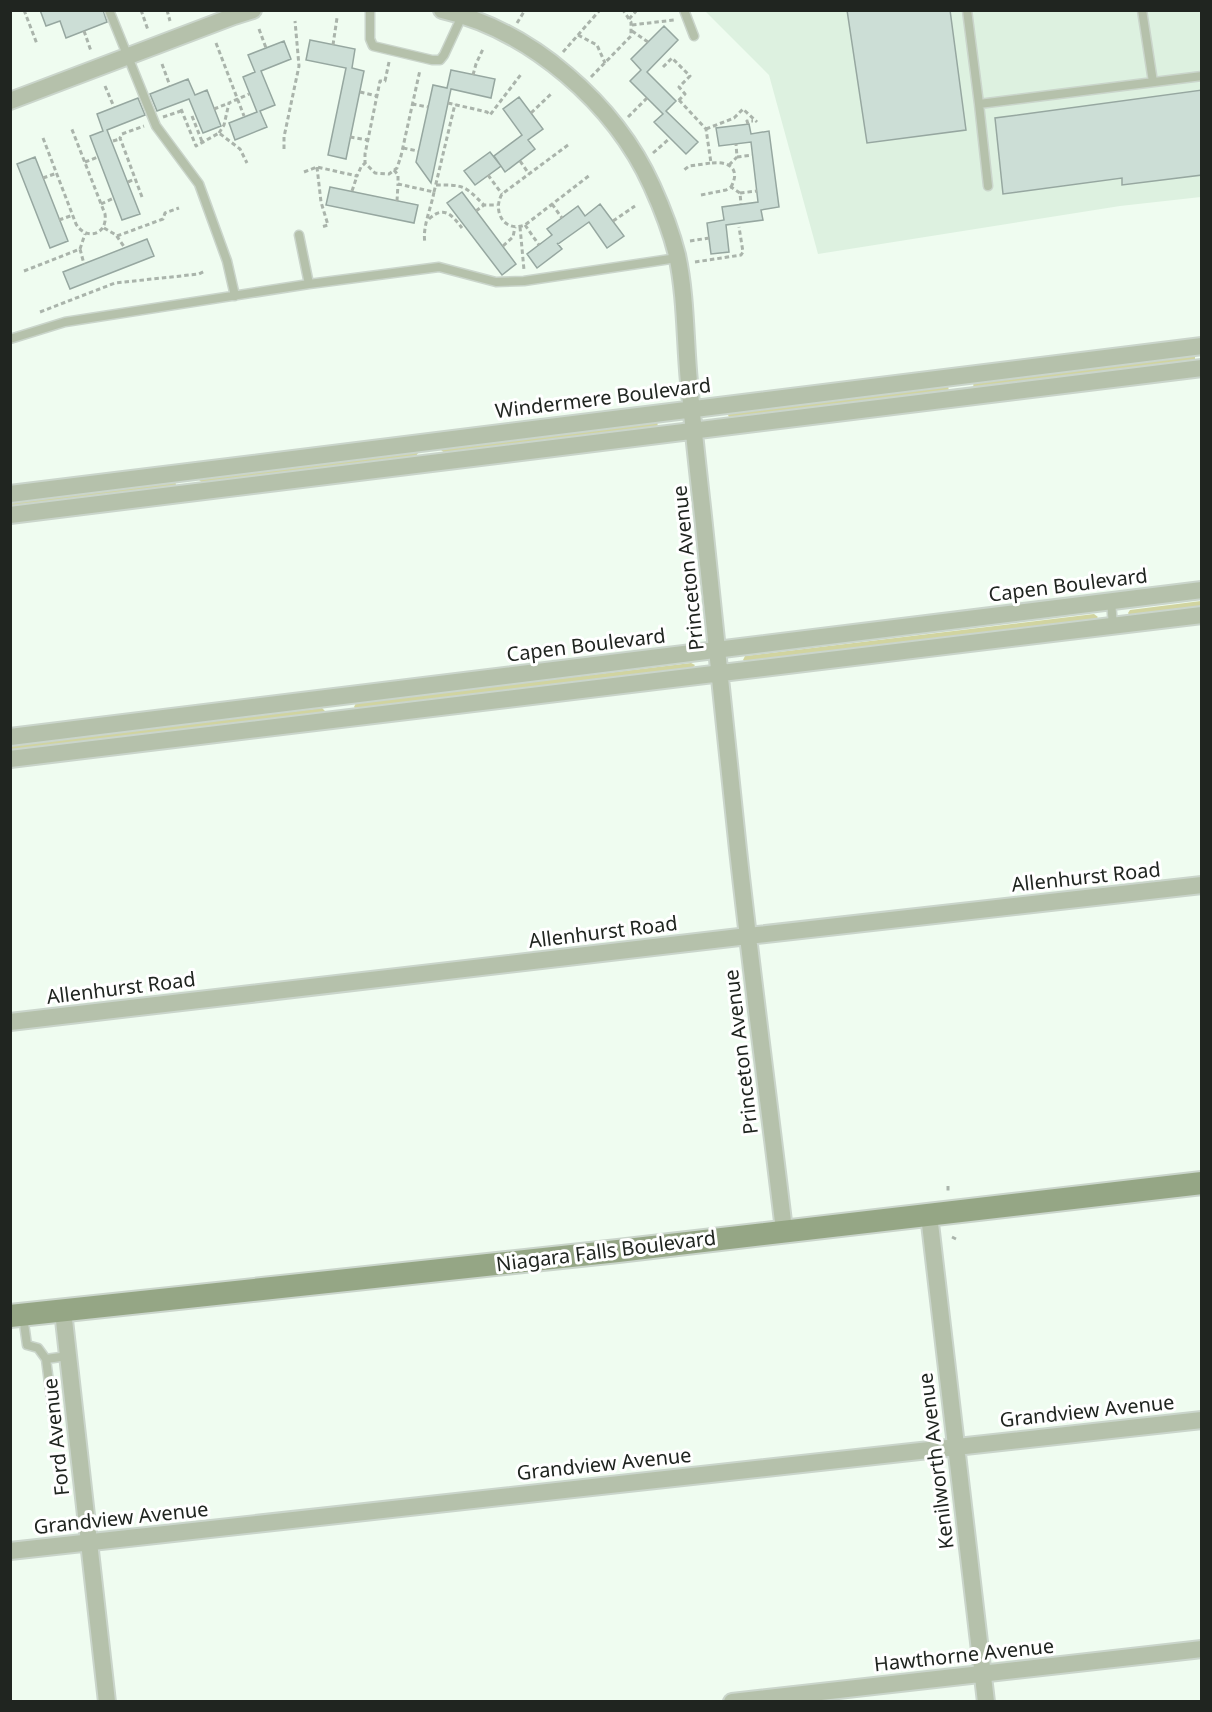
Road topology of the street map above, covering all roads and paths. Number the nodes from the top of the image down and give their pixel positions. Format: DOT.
graph roads {
  1 [pos="24,10"];
  2 [pos="109,10"];
  3 [pos="141,10"];
  4 [pos="167,10"];
  5 [pos="253,10"];
  6 [pos="370,10"];
  7 [pos="442,10"];
  8 [pos="525,10"];
  9 [pos="600,10"];
  10 [pos="623,10"];
  11 [pos="637,10"];
  12 [pos="684,10"];
  13 [pos="967,10"];
  14 [pos="1142,10"];
  15 [pos="462,16"];
  16 [pos="337,18"];
  17 [pos="629,19"];
  18 [pos="676,20"];
  19 [pos="170,21"];
  20 [pos="295,21"];
  21 [pos="516,24"];
  22 [pos="632,25"];
  23 [pos="259,29"];
  24 [pos="148,30"];
  25 [pos="84,31"];
  26 [pos="632,31"];
  27 [pos="578,35"];
  28 [pos="694,36"];
  29 [pos="648,42"];
  30 [pos="216,43"];
  31 [pos="37,45"];
  32 [pos="333,45"];
  33 [pos="266,48"];
  34 [pos="483,49"];
  35 [pos="91,51"];
  36 [pos="562,54"];
  37 [pos="127,57"];
  38 [pos="388,62"];
  39 [pos="605,63"];
  40 [pos="162,64"];
  41 [pos="663,67"];
  42 [pos="420,69"];
  43 [pos="522,73"];
  44 [pos="473,75"];
  45 [pos="1202,76"];
  46 [pos="590,78"];
  47 [pos="1153,82"];
  48 [pos="105,86"];
  49 [pos="170,86"];
  50 [pos="360,92"];
  51 [pos="249,94"];
  52 [pos="551,94"];
  53 [pos="377,96"];
  54 [pos="647,98"];
  55 [pos="238,99"];
  56 [pos="10,101"];
  57 [pos="229,103"];
  58 [pos="448,103"];
  59 [pos="412,104"];
  60 [pos="454,104"];
  61 [pos="979,104"];
  62 [pos="114,107"];
  63 [pos="428,107"];
  64 [pos="214,109"];
  65 [pos="531,113"];
  66 [pos="192,116"];
  67 [pos="244,116"];
  68 [pos="162,118"];
  69 [pos="627,118"];
  70 [pos="147,124"];
  71 [pos="748,124"];
  72 [pos="71,127"];
  73 [pos="706,129"];
  74 [pos="219,134"];
  75 [pos="351,137"];
  76 [pos="43,138"];
  77 [pos="669,138"];
  78 [pos="120,139"];
  79 [pos="368,140"];
  80 [pos="113,141"];
  81 [pos="203,144"];
  82 [pos="735,144"];
  83 [pos="568,145"];
  84 [pos="403,148"];
  85 [pos="284,149"];
  86 [pos="418,151"];
  87 [pos="651,154"];
  88 [pos="753,154"];
  89 [pos="98,157"];
  90 [pos="737,157"];
  91 [pos="520,161"];
  92 [pos="85,162"];
  93 [pos="247,163"];
  94 [pos="365,163"];
  95 [pos="711,163"];
  96 [pos="729,165"];
  97 [pos="317,167"];
  98 [pos="394,170"];
  99 [pos="684,170"];
  100 [pos="304,172"];
  101 [pos="57,173"];
  102 [pos="530,174"];
  103 [pos="590,175"];
  104 [pos="357,176"];
  105 [pos="488,176"];
  106 [pos="43,178"];
  107 [pos="135,179"];
  108 [pos="128,182"];
  109 [pos="398,184"];
  110 [pos="436,185"];
  111 [pos="988,186"];
  112 [pos="731,187"];
  113 [pos="757,191"];
  114 [pos="352,192"];
  115 [pos="434,192"];
  116 [pos="740,193"];
  117 [pos="502,194"];
  118 [pos="701,195"];
  119 [pos="142,197"];
  120 [pos="114,198"];
  121 [pos="397,201"];
  122 [pos="101,204"];
  123 [pos="552,204"];
  124 [pos="741,204"];
  125 [pos="484,205"];
  126 [pos="498,205"];
  127 [pos="635,206"];
  128 [pos="179,208"];
  129 [pos="477,211"];
  130 [pos="73,215"];
  131 [pos="562,218"];
  132 [pos="59,220"];
  133 [pos="428,220"];
  134 [pos="613,221"];
  135 [pos="523,226"];
  136 [pos="321,227"];
  137 [pos="515,227"];
  138 [pos="739,227"];
  139 [pos="104,228"];
  140 [pos="462,228"];
  141 [pos="85,233"];
  142 [pos="299,235"];
  143 [pos="117,236"];
  144 [pos="709,238"];
  145 [pos="688,241"];
  146 [pos="425,243"];
  147 [pos="539,245"];
  148 [pos="503,246"];
  149 [pos="125,248"];
  150 [pos="80,249"];
  151 [pos="685,260"];
  152 [pos="84,264"];
  153 [pos="24,271"];
  154 [pos="205,271"];
  155 [pos="524,274"];
  156 [pos="309,284"];
  157 [pos="235,296"];
  158 [pos="40,312"];
  159 [pos="10,339"];
  160 [pos="1202,346"];
  161 [pos="1202,368"];
  162 [pos="962,375"];
  163 [pos="965,398"];
  164 [pos="691,409"];
  165 [pos="694,431"];
  166 [pos="428,441"];
  167 [pos="430,464"];
  168 [pos="188,471"];
  169 [pos="191,493"];
  170 [pos="10,494"];
  171 [pos="10,515"];
  172 [pos="1202,590"];
  173 [pos="1111,601"];
  174 [pos="1202,615"];
  175 [pos="1113,626"];
  176 [pos="718,650"];
  177 [pos="720,672"];
  178 [pos="336,697"];
  179 [pos="339,719"];
  180 [pos="10,737"];
  181 [pos="10,759"];
  182 [pos="1202,885"];
  183 [pos="748,936"];
  184 [pos="10,1022"];
  185 [pos="1202,1183"];
  186 [pos="948,1186"];
  187 [pos="948,1193"];
  188 [pos="929,1215"];
  189 [pos="784,1230"];
  190 [pos="63,1311"];
  191 [pos="17,1316"];
  192 [pos="68,1356"];
  193 [pos="46,1359"];
  194 [pos="53,1414"];
  195 [pos="1202,1420"];
  196 [pos="956,1446"];
  197 [pos="88,1543"];
  198 [pos="10,1551"];
  199 [pos="1202,1649"];
  200 [pos="982,1674"];
  201 [pos="107,1701"];
  202 [pos="732,1701"];
  203 [pos="986,1701"];
  1 -- 31 [label="path"];
  2 -- 37 [label="lane"];
  3 -- 24 [label="path"];
  4 -- 19 [label="path"];
  5 -- 37 [label="street"];
  6 -- 15 [label="lane"];
  7 -- 15 [label="street, Princeton Avenue"];
  8 -- 21 [label="path"];
  9 -- 27 [label="path"];
  10 -- 17 [label="path"];
  11 -- 17 [label="path"];
  12 -- 28 [label="lane"];
  13 -- 61 [label="lane"];
  14 -- 47 [label="lane"];
  15 -- 151 [label="street, Princeton Avenue"];
  16 -- 32 [label="path"];
  17 -- 22 [label="path"];
  18 -- 22 [label="path"];
  20 -- 85 [label="path"];
  22 -- 26 [label="path"];
  23 -- 33 [label="path"];
  25 -- 35 [label="path"];
  26 -- 29 [label="path"];
  26 -- 39 [label="path"];
  27 -- 36 [label="path"];
  27 -- 39 [label="path"];
  30 -- 55 [label="path"];
  34 -- 44 [label="path"];
  37 -- 56 [label="street"];
  37 -- 157 [label="lane"];
  38 -- 53 [label="path"];
  39 -- 46 [label="path"];
  40 -- 49 [label="path"];
  41 -- 73 [label="path"];
  42 -- 59 [label="path"];
  43 -- 60 [label="path"];
  45 -- 47 [label="lane"];
  47 -- 61 [label="lane"];
  48 -- 62 [label="path"];
  50 -- 53 [label="path"];
  51 -- 55 [label="path"];
  52 -- 65 [label="path"];
  53 -- 79 [label="path"];
  54 -- 69 [label="path"];
  55 -- 57 [label="path"];
  55 -- 67 [label="path"];
  57 -- 64 [label="path"];
  57 -- 74 [label="path"];
  58 -- 60 [label="path"];
  59 -- 63 [label="path"];
  59 -- 84 [label="path"];
  60 -- 110 [label="path"];
  61 -- 111 [label="lane"];
  66 -- 81 [label="path"];
  68 -- 81 [label="path"];
  70 -- 78 [label="path"];
  71 -- 73 [label="path"];
  72 -- 92 [label="path"];
  73 -- 95 [label="path"];
  74 -- 81 [label="path"];
  74 -- 93 [label="path"];
  75 -- 79 [label="path"];
  76 -- 101 [label="path"];
  77 -- 87 [label="path"];
  78 -- 80 [label="path"];
  78 -- 107 [label="path"];
  79 -- 94 [label="path"];
  82 -- 90 [label="path"];
  83 -- 102 [label="path"];
  84 -- 86 [label="path"];
  84 -- 98 [label="path"];
  88 -- 90 [label="path"];
  89 -- 92 [label="path"];
  90 -- 96 [label="path"];
  91 -- 102 [label="path"];
  92 -- 122 [label="path"];
  94 -- 98 [label="path"];
  94 -- 104 [label="path"];
  95 -- 96 [label="path"];
  95 -- 99 [label="path"];
  96 -- 112 [label="path"];
  97 -- 100 [label="path"];
  97 -- 104 [label="path"];
  97 -- 136 [label="path"];
  98 -- 109 [label="path"];
  101 -- 106 [label="path"];
  101 -- 130 [label="path"];
  102 -- 117 [label="path"];
  103 -- 123 [label="path"];
  104 -- 114 [label="path"];
  105 -- 117 [label="path"];
  107 -- 108 [label="path"];
  107 -- 119 [label="path"];
  109 -- 115 [label="path"];
  109 -- 121 [label="path"];
  110 -- 115 [label="path"];
  110 -- 125 [label="path"];
  112 -- 116 [label="path"];
  112 -- 118 [label="path"];
  113 -- 116 [label="path"];
  115 -- 133 [label="path"];
  116 -- 124 [label="path"];
  117 -- 126 [label="path"];
  120 -- 122 [label="path"];
  122 -- 139 [label="path"];
  123 -- 131 [label="path"];
  123 -- 135 [label="path"];
  125 -- 126 [label="path"];
  125 -- 129 [label="path"];
  126 -- 137 [label="path"];
  127 -- 134 [label="path"];
  128 -- 143 [label="path"];
  130 -- 132 [label="path"];
  130 -- 141 [label="path"];
  133 -- 140 [label="path"];
  133 -- 146 [label="path"];
  135 -- 137 [label="path"];
  135 -- 147 [label="path"];
  135 -- 155 [label="path"];
  137 -- 148 [label="path"];
  138 -- 151 [label="path"];
  139 -- 141 [label="path"];
  139 -- 143 [label="path"];
  141 -- 150 [label="path"];
  142 -- 156 [label="lane"];
  143 -- 149 [label="path"];
  144 -- 145 [label="path"];
  150 -- 152 [label="path"];
  150 -- 153 [label="path"];
  151 -- 156 [label="lane"];
  151 -- 164 [label="street, Princeton Avenue"];
  154 -- 158 [label="path"];
  156 -- 157 [label="lane"];
  157 -- 159 [label="lane"];
  160 -- 162 [label="street, Windermere Boulevard"];
  161 -- 163 [label="street"];
  162 -- 163 [label="lane"];
  162 -- 164 [label="street, Windermere Boulevard"];
  163 -- 165 [label="street"];
  164 -- 165 [label="street, Princeton Avenue"];
  164 -- 166 [label="street, Windermere Boulevard"];
  165 -- 167 [label="street"];
  165 -- 176 [label="street, Princeton Avenue"];
  166 -- 167 [label="lane"];
  166 -- 168 [label="street, Windermere Boulevard"];
  167 -- 169 [label="street"];
  168 -- 169 [label="lane"];
  168 -- 170 [label="street, Windermere Boulevard"];
  169 -- 171 [label="street"];
  172 -- 173 [label="street, Capen Boulevard"];
  173 -- 175 [label="lane"];
  173 -- 176 [label="street, Capen Boulevard"];
  174 -- 175 [label="street"];
  175 -- 177 [label="street"];
  176 -- 177 [label="street, Princeton Avenue"];
  176 -- 178 [label="street, Capen Boulevard"];
  177 -- 179 [label="street"];
  177 -- 183 [label="street, Princeton Avenue"];
  178 -- 179 [label="lane"];
  178 -- 180 [label="street, Capen Boulevard"];
  179 -- 181 [label="street"];
  182 -- 183 [label="street, Allenhurst Road"];
  183 -- 184 [label="street, Allenhurst Road"];
  183 -- 189 [label="street, Princeton Avenue"];
  185 -- 188 [label="main road, Niagara Falls Boulevard"];
  186 -- 187 [label="path"];
  188 -- 189 [label="main road, Niagara Falls Boulevard"];
  188 -- 196 [label="street, Kenilworth Avenue"];
  189 -- 190 [label="main road, Niagara Falls Boulevard"];
  190 -- 191 [label="main road, Niagara Falls Boulevard"];
  190 -- 192 [label="street, Ford Avenue"];
  191 -- 193 [label="lane"];
  192 -- 193 [label="lane"];
  192 -- 197 [label="street, Ford Avenue"];
  193 -- 194 [label="lane"];
  195 -- 196 [label="street, Grandview Avenue"];
  196 -- 197 [label="street, Grandview Avenue"];
  196 -- 200 [label="street, Kenilworth Avenue"];
  197 -- 198 [label="street, Grandview Avenue"];
  197 -- 201 [label="street, Ford Avenue"];
  199 -- 200 [label="street, Hawthorne Avenue"];
  200 -- 202 [label="street, Hawthorne Avenue"];
  200 -- 203 [label="street, Kenilworth Avenue"];
}
